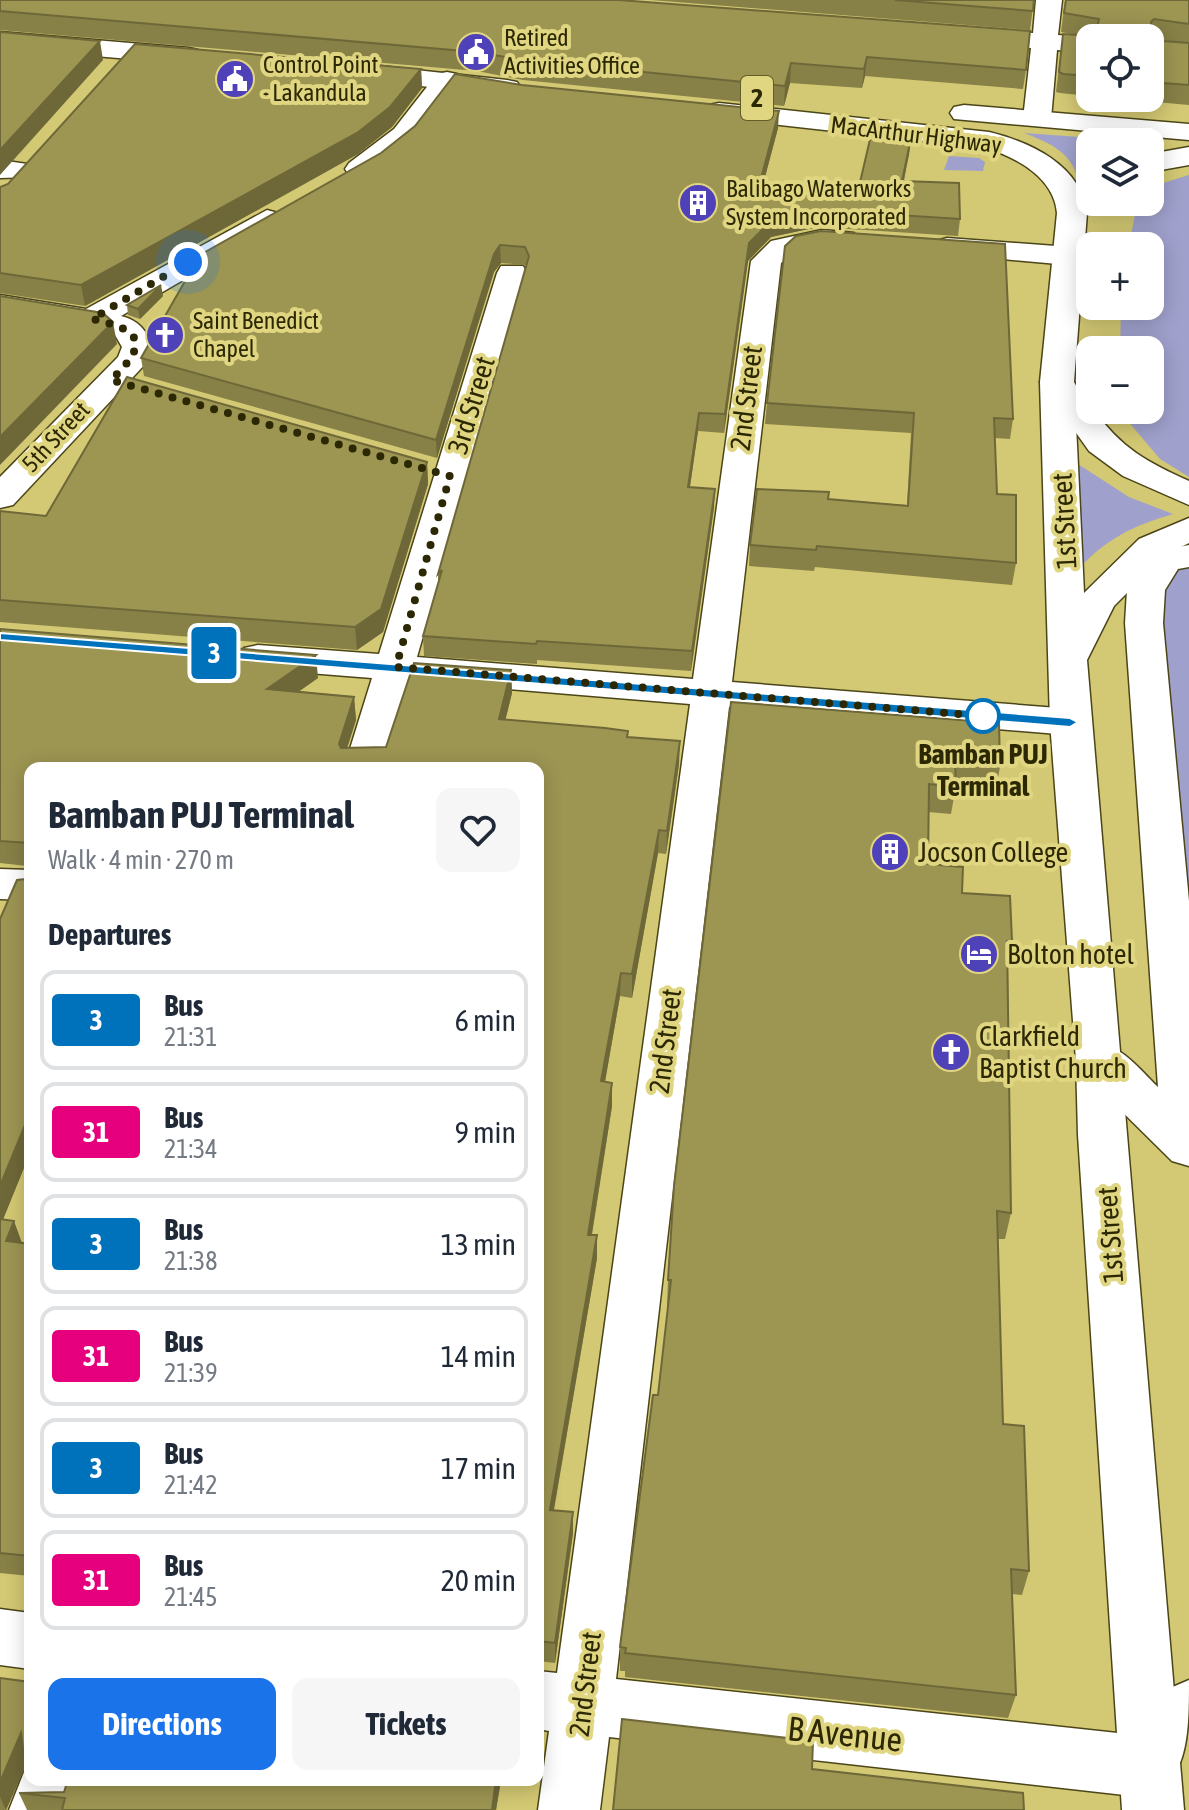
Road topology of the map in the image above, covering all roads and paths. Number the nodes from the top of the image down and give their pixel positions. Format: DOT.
graph roads {
  1 [pos="1049,0"];
  2 [pos="937,33"];
  3 [pos="0,40"];
  4 [pos="1046,42"];
  5 [pos="1076,44"];
  6 [pos="130,51"];
  7 [pos="210,58"];
  8 [pos="336,70"];
  9 [pos="111,73"];
  10 [pos="447,80"];
  11 [pos="532,86"];
  12 [pos="1037,119"];
  13 [pos="1189,132"];
  14 [pos="43,149"];
  15 [pos="1189,156"];
  16 [pos="1164,160"];
  17 [pos="12,170"];
  18 [pos="339,180"];
  19 [pos="1076,194"];
  20 [pos="0,197"];
  21 [pos="290,207"];
  22 [pos="1077,216"];
  23 [pos="871,241"];
  24 [pos="917,245"];
  25 [pos="1069,256"];
  26 [pos="512,273"];
  27 [pos="0,304"];
  28 [pos="92,319"];
  29 [pos="111,380"];
  30 [pos="1057,382"];
  31 [pos="155,392"];
  32 [pos="1189,494"];
  33 [pos="0,497"];
  34 [pos="1189,529"];
  35 [pos="1189,556"];
  36 [pos="224,654"];
  37 [pos="1070,659"];
  38 [pos="396,667"];
  39 [pos="708,694"];
  40 [pos="1070,722"];
  41 [pos="367,762"];
  42 [pos="0,884"];
  43 [pos="24,885"];
  44 [pos="1100,1060"];
  45 [pos="1186,1144"];
  46 [pos="0,1637"];
  47 [pos="24,1640"];
  48 [pos="560,1703"];
  49 [pos="1189,1710"];
  50 [pos="47,1786"];
  51 [pos="1152,1788"];
  52 [pos="40,1810"];
  53 [pos="569,1810"];
  1 -- 4 [label="main road"];
  2 -- 4 [label="main road"];
  3 -- 6 [label="main road"];
  4 -- 5 [label="main road"];
  4 -- 12 [label="main road"];
  6 -- 7 [label="main road"];
  6 -- 9 [label="main road"];
  8 -- 10 [label="main road"];
  10 -- 11 [label="main road"];
  10 -- 18 [label="main road"];
  12 -- 13 [label="main road, MacArthur Highway / 2"];
  12 -- 19 [label="main road, MacArthur Highway / 2"];
  14 -- 17 [label="main road"];
  15 -- 16 [label="main road"];
  17 -- 20 [label="main road"];
  21 -- 28 [label="main road"];
  22 -- 25 [label="main road, MacArthur Highway / 2"];
  23 -- 39 [label="main road, 2nd Street"];
  24 -- 25 [label="main road"];
  25 -- 30 [label="main road, MacArthur Highway / 2"];
  26 -- 38 [label="main road, 3rd Street"];
  27 -- 28 [label="main road, 5th Street"];
  28 -- 29 [label="main road, 5th Street"];
  29 -- 31 [label="main road"];
  29 -- 33 [label="main road, 5th Street"];
  30 -- 32 [label="main road"];
  30 -- 37 [label="main road, 1st Street"];
  34 -- 37 [label="main road, 1st Street"];
  35 -- 45 [label="main road"];
  36 -- 38 [label="main road"];
  37 -- 40 [label="main road, 1st Street"];
  38 -- 39 [label="main road"];
  38 -- 41 [label="main road, 3rd Street"];
  39 -- 40 [label="main road"];
  39 -- 48 [label="main road, 2nd Street"];
  40 -- 44 [label="main road, 1st Street"];
  42 -- 43 [label="main road"];
  44 -- 45 [label="main road"];
  44 -- 51 [label="main road, 1st Street"];
  46 -- 47 [label="main road"];
  48 -- 51 [label="main road, B Avenue"];
  48 -- 53 [label="main road, 2nd Street"];
  49 -- 51 [label="main road"];
  50 -- 52 [label="main road"];
}
